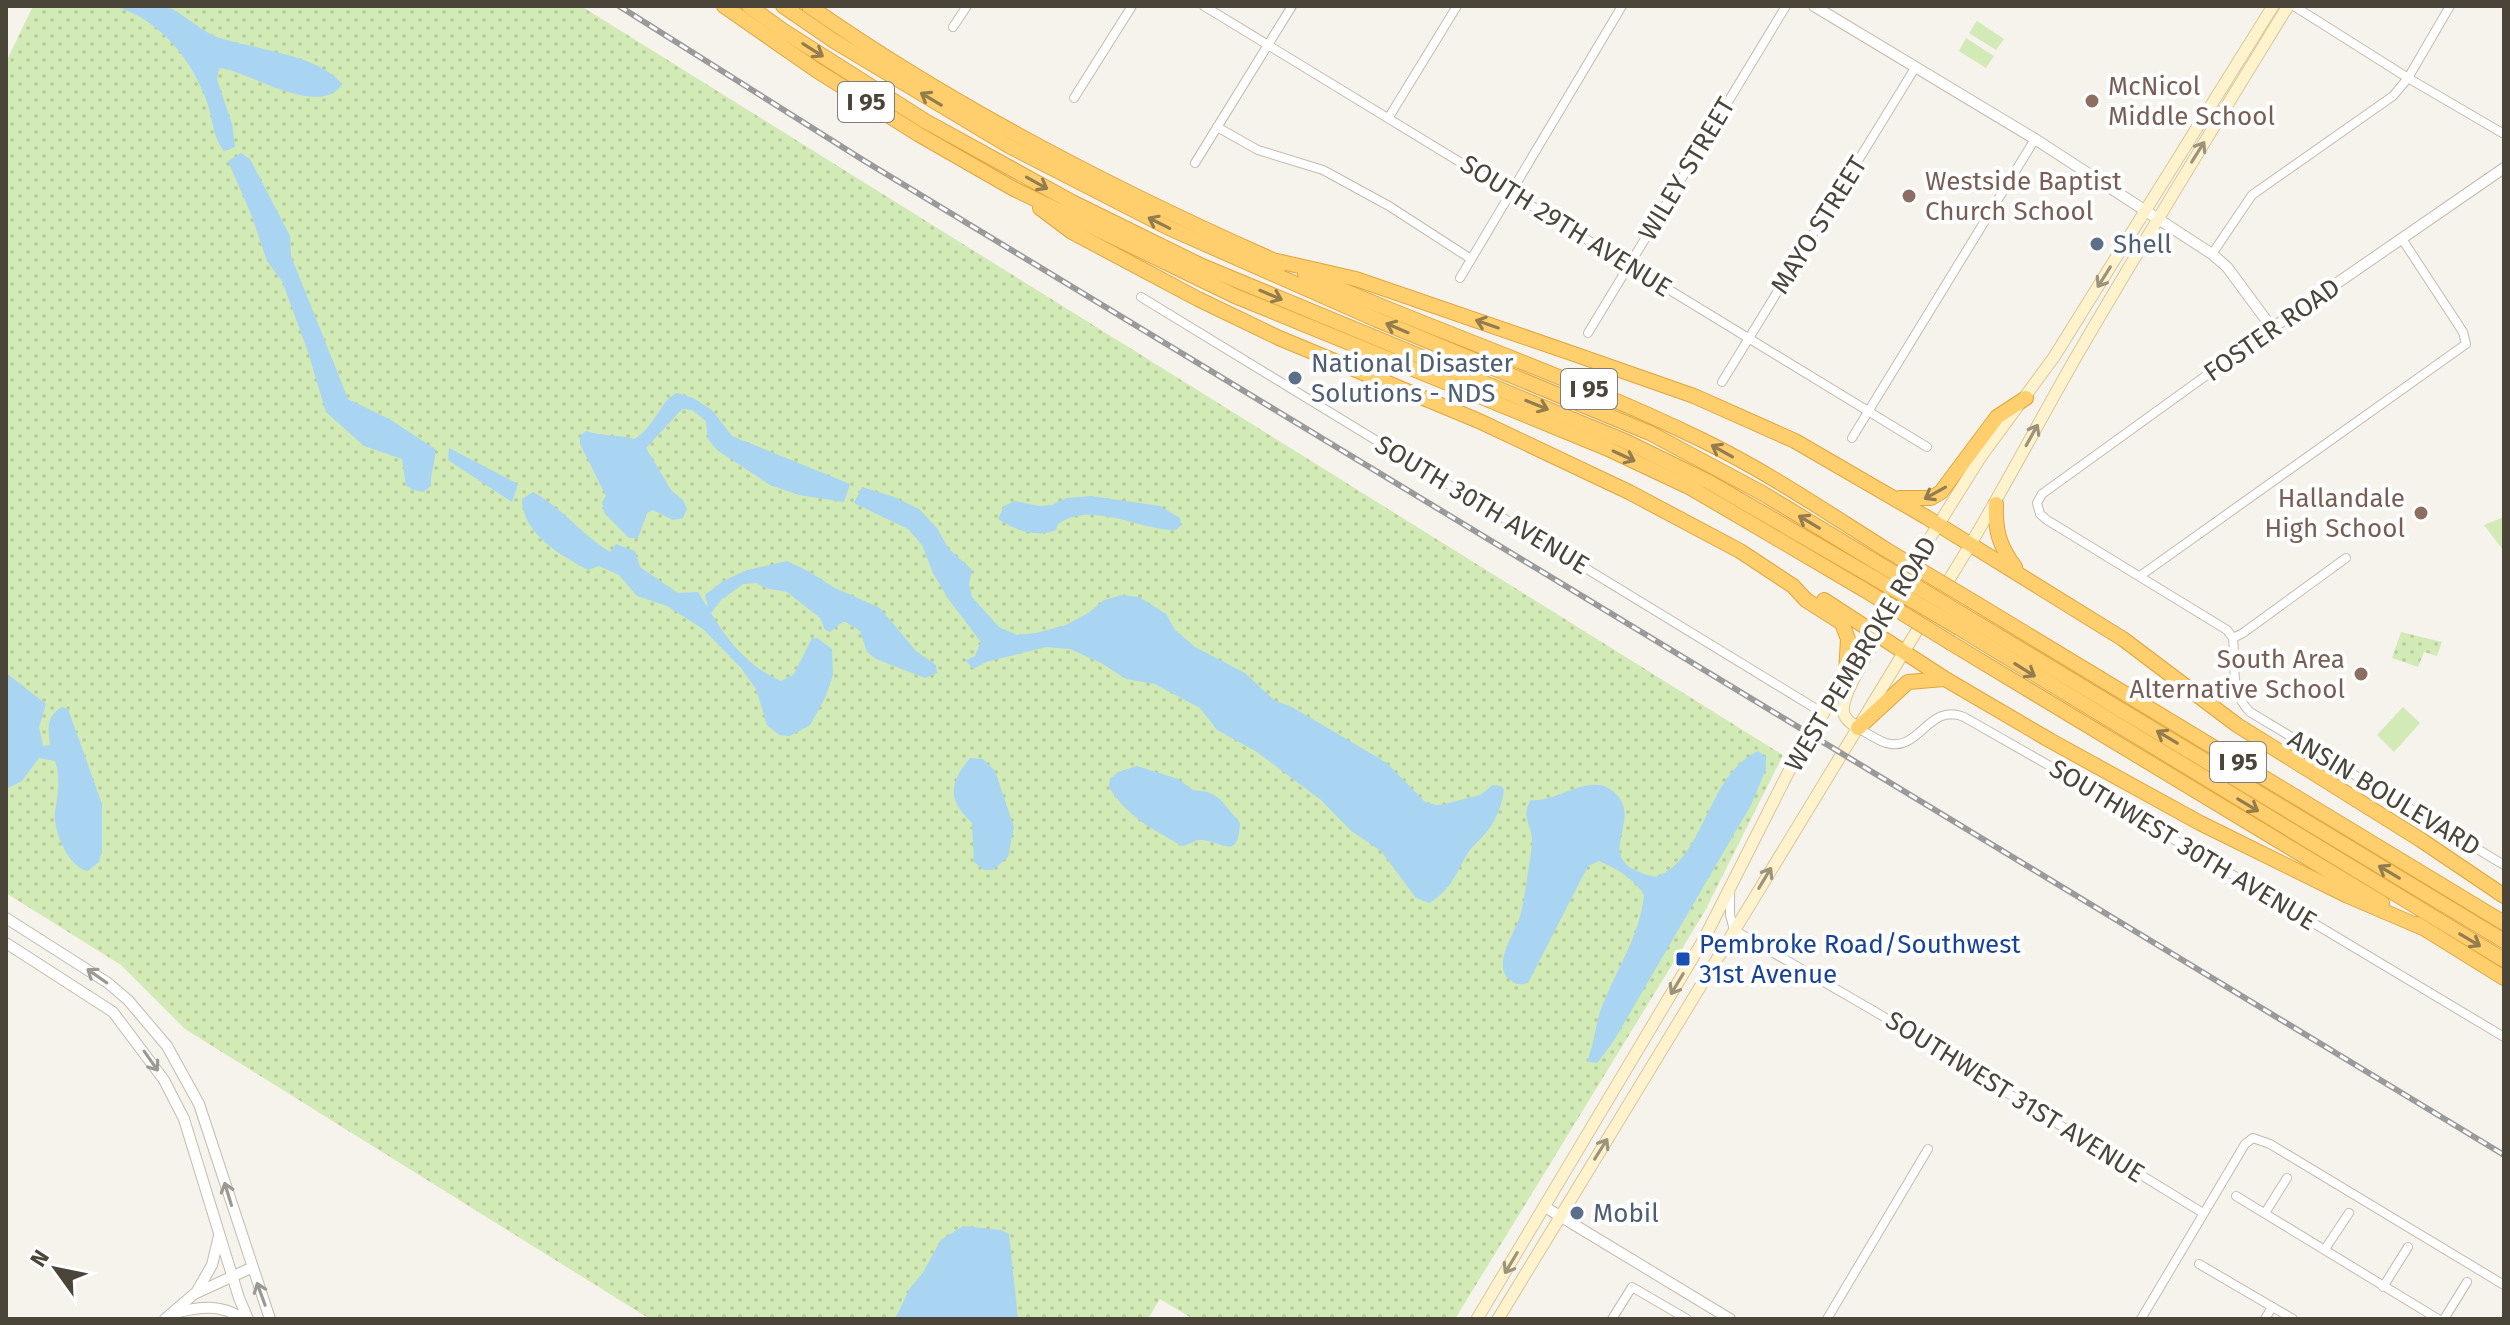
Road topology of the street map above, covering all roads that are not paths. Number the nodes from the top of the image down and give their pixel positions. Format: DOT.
graph roads {
  1 [pos="724,6"];
  2 [pos="749,6"];
  3 [pos="783,6"];
  4 [pos="809,6"];
  5 [pos="967,6"];
  6 [pos="1132,6"];
  7 [pos="1204,6"];
  8 [pos="1292,6"];
  9 [pos="1457,6"];
  10 [pos="1622,6"];
  11 [pos="1786,6"];
  12 [pos="1814,6"];
  13 [pos="2273,6"];
  14 [pos="2291,6"];
  15 [pos="2450,6"];
  16 [pos="953,27"];
  17 [pos="1268,46"];
  18 [pos="1915,68"];
  19 [pos="2408,78"];
  20 [pos="1074,98"];
  21 [pos="1389,117"];
  22 [pos="1217,127"];
  23 [pos="2504,134"];
  24 [pos="2035,139"];
  25 [pos="1195,163"];
  26 [pos="2504,168"];
  27 [pos="1014,189"];
  28 [pos="1510,191"];
  29 [pos="2146,211"];
  30 [pos="2157,218"];
  31 [pos="2402,239"];
  32 [pos="2212,254"];
  33 [pos="1471,259"];
  34 [pos="1277,261"];
  35 [pos="1628,265"];
  36 [pos="1460,278"];
  37 [pos="1141,297"];
  38 [pos="2272,328"];
  39 [pos="1588,333"];
  40 [pos="1750,337"];
  41 [pos="1722,382"];
  42 [pos="2026,398"];
  43 [pos="1870,411"];
  44 [pos="1852,438"];
  45 [pos="1927,447"];
  46 [pos="1895,498"];
  47 [pos="1996,504"];
  48 [pos="1938,525"];
  49 [pos="1972,545"];
  50 [pos="2346,558"];
  51 [pos="2020,574"];
  52 [pos="1870,576"];
  53 [pos="2140,576"];
  54 [pos="1793,586"];
  55 [pos="1963,622"];
  56 [pos="1873,631"];
  57 [pos="2233,638"];
  58 [pos="1902,652"];
  59 [pos="1846,674"];
  60 [pos="1947,680"];
  61 [pos="1823,713"];
  62 [pos="1858,728"];
  63 [pos="2504,865"];
  64 [pos="1730,892"];
  65 [pos="2504,896"];
  66 [pos="6,918"];
  67 [pos="2504,923"];
  68 [pos="2423,928"];
  69 [pos="1734,930"];
  70 [pos="2504,941"];
  71 [pos="6,943"];
  72 [pos="2504,960"];
  73 [pos="2504,978"];
  74 [pos="2504,1037"];
  75 [pos="1928,1149"];
  76 [pos="2287,1178"];
  77 [pos="2236,1196"];
  78 [pos="1545,1207"];
  79 [pos="2203,1213"];
  80 [pos="2265,1213"];
  81 [pos="2349,1213"];
  82 [pos="1560,1215"];
  83 [pos="219,1234"];
  84 [pos="2408,1247"];
  85 [pos="2325,1249"];
  86 [pos="2199,1264"];
  87 [pos="251,1268"];
  88 [pos="233,1276"];
  89 [pos="2467,1282"];
  90 [pos="2504,1285"];
  91 [pos="2383,1287"];
  92 [pos="194,1294"];
  93 [pos="2272,1307"];
  94 [pos="167,1317"];
  95 [pos="245,1319"];
  96 [pos="270,1319"];
  97 [pos="1477,1319"];
  98 [pos="1498,1319"];
  99 [pos="1612,1319"];
  100 [pos="1687,1319"];
  101 [pos="1730,1319"];
  102 [pos="1827,1319"];
  103 [pos="2141,1319"];
  104 [pos="2265,1319"];
  105 [pos="2293,1319"];
  106 [pos="2438,1319"];
  107 [pos="2444,1319"];
  1 -- 27 [label="highway, I 95"];
  2 -- 52 [label="highway, one-way"];
  52 -- 3 [label="highway, one-way"];
  4 -- 34 [label="highway, I 95"];
  5 -- 16 [label="street"];
  6 -- 20 [label="street"];
  7 -- 17 [label="street, SOUTH 29TH AVENUE"];
  8 -- 17 [label="street"];
  9 -- 21 [label="street"];
  10 -- 28 [label="street"];
  11 -- 35 [label="street, WILEY STREET"];
  12 -- 18 [label="street"];
  13 -- 29 [label="main road, WEST PEMBROKE ROAD"];
  14 -- 19 [label="street"];
  30 -- 14 [label="main road, WEST PEMBROKE ROAD, one-way"];
  15 -- 19 [label="street"];
  17 -- 21 [label="street, SOUTH 29TH AVENUE"];
  17 -- 22 [label="street"];
  18 -- 24 [label="street"];
  18 -- 40 [label="street, MAYO STREET"];
  19 -- 23 [label="street"];
  19 -- 32 [label="street"];
  21 -- 28 [label="street, SOUTH 29TH AVENUE"];
  22 -- 25 [label="street"];
  22 -- 33 [label="street"];
  24 -- 29 [label="street"];
  24 -- 43 [label="street"];
  26 -- 31 [label="street, FOSTER ROAD"];
  27 -- 52 [label="highway, I 95, one-way"];
  27 -- 54 [label="highway"];
  28 -- 33 [label="street"];
  28 -- 35 [label="street, SOUTH 29TH AVENUE"];
  29 -- 30 [label="street"];
  29 -- 42 [label="main road, WEST PEMBROKE ROAD, one-way"];
  30 -- 32 [label="street"];
  47 -- 30 [label="main road, WEST PEMBROKE ROAD, one-way"];
  31 -- 38 [label="street, FOSTER ROAD"];
  31 -- 53 [label="street"];
  32 -- 38 [label="street"];
  33 -- 36 [label="street"];
  46 -- 34 [label="highway, one-way"];
  67 -- 34 [label="highway, I 95, one-way, bridge"];
  35 -- 39 [label="street, WILEY STREET"];
  35 -- 40 [label="street, SOUTH 29TH AVENUE"];
  37 -- 61 [label="street, SOUTH 30TH AVENUE"];
  38 -- 53 [label="street, FOSTER ROAD"];
  40 -- 41 [label="street, MAYO STREET"];
  40 -- 43 [label="street, SOUTH 29TH AVENUE"];
  42 -- 46 [label="highway, one-way"];
  42 -- 48 [label="main road, WEST PEMBROKE ROAD"];
  43 -- 44 [label="street"];
  43 -- 45 [label="street, SOUTH 29TH AVENUE"];
  46 -- 48 [label="highway"];
  47 -- 49 [label="main road, WEST PEMBROKE ROAD"];
  47 -- 51 [label="highway"];
  48 -- 49 [label="highway"];
  48 -- 56 [label="main road, WEST PEMBROKE ROAD"];
  49 -- 51 [label="highway"];
  49 -- 58 [label="main road, WEST PEMBROKE ROAD"];
  50 -- 57 [label="street"];
  51 -- 65 [label="highway"];
  52 -- 55 [label="highway, bridge"];
  52 -- 68 [label="highway, I 95, bridge"];
  53 -- 57 [label="street"];
  54 -- 56 [label="highway"];
  54 -- 59 [label="highway"];
  70 -- 55 [label="highway, one-way"];
  55 -- 72 [label="highway, one-way"];
  56 -- 58 [label="highway"];
  56 -- 59 [label="main road, WEST PEMBROKE ROAD"];
  56 -- 62 [label="main road"];
  57 -- 63 [label="street, ANSIN BOULEVARD"];
  58 -- 60 [label="highway"];
  58 -- 62 [label="main road, WEST PEMBROKE ROAD"];
  59 -- 61 [label="main road, WEST PEMBROKE ROAD"];
  60 -- 62 [label="highway"];
  60 -- 68 [label="highway"];
  61 -- 64 [label="main road, WEST PEMBROKE ROAD"];
  69 -- 62 [label="main road, WEST PEMBROKE ROAD, one-way"];
  62 -- 74 [label="street, SOUTHWEST 30TH AVENUE"];
  64 -- 69 [label="street"];
  64 -- 78 [label="main road, WEST PEMBROKE ROAD, one-way"];
  87 -- 66 [label="street, one-way"];
  68 -- 73 [label="highway, I 95"];
  69 -- 79 [label="street, SOUTHWEST 31ST AVENUE"];
  82 -- 69 [label="main road, WEST PEMBROKE ROAD, one-way"];
  71 -- 83 [label="street, one-way"];
  75 -- 102 [label="street"];
  76 -- 80 [label="street"];
  77 -- 80 [label="street"];
  78 -- 82 [label="street"];
  78 -- 97 [label="main road, WEST PEMBROKE ROAD, one-way"];
  79 -- 90 [label="street"];
  79 -- 103 [label="street"];
  80 -- 85 [label="street"];
  81 -- 85 [label="street"];
  82 -- 98 [label="main road, WEST PEMBROKE ROAD"];
  82 -- 101 [label="street"];
  83 -- 88 [label="street"];
  83 -- 92 [label="street"];
  84 -- 91 [label="street"];
  85 -- 91 [label="street"];
  86 -- 93 [label="street"];
  87 -- 88 [label="street"];
  96 -- 87 [label="street, one-way"];
  88 -- 92 [label="street"];
  88 -- 95 [label="street"];
  89 -- 107 [label="street"];
  91 -- 106 [label="street"];
  92 -- 94 [label="street"];
  93 -- 104 [label="street"];
  93 -- 105 [label="street"];
  94 -- 95 [label="street"];
  99 -- 100 [label="street"];
}
